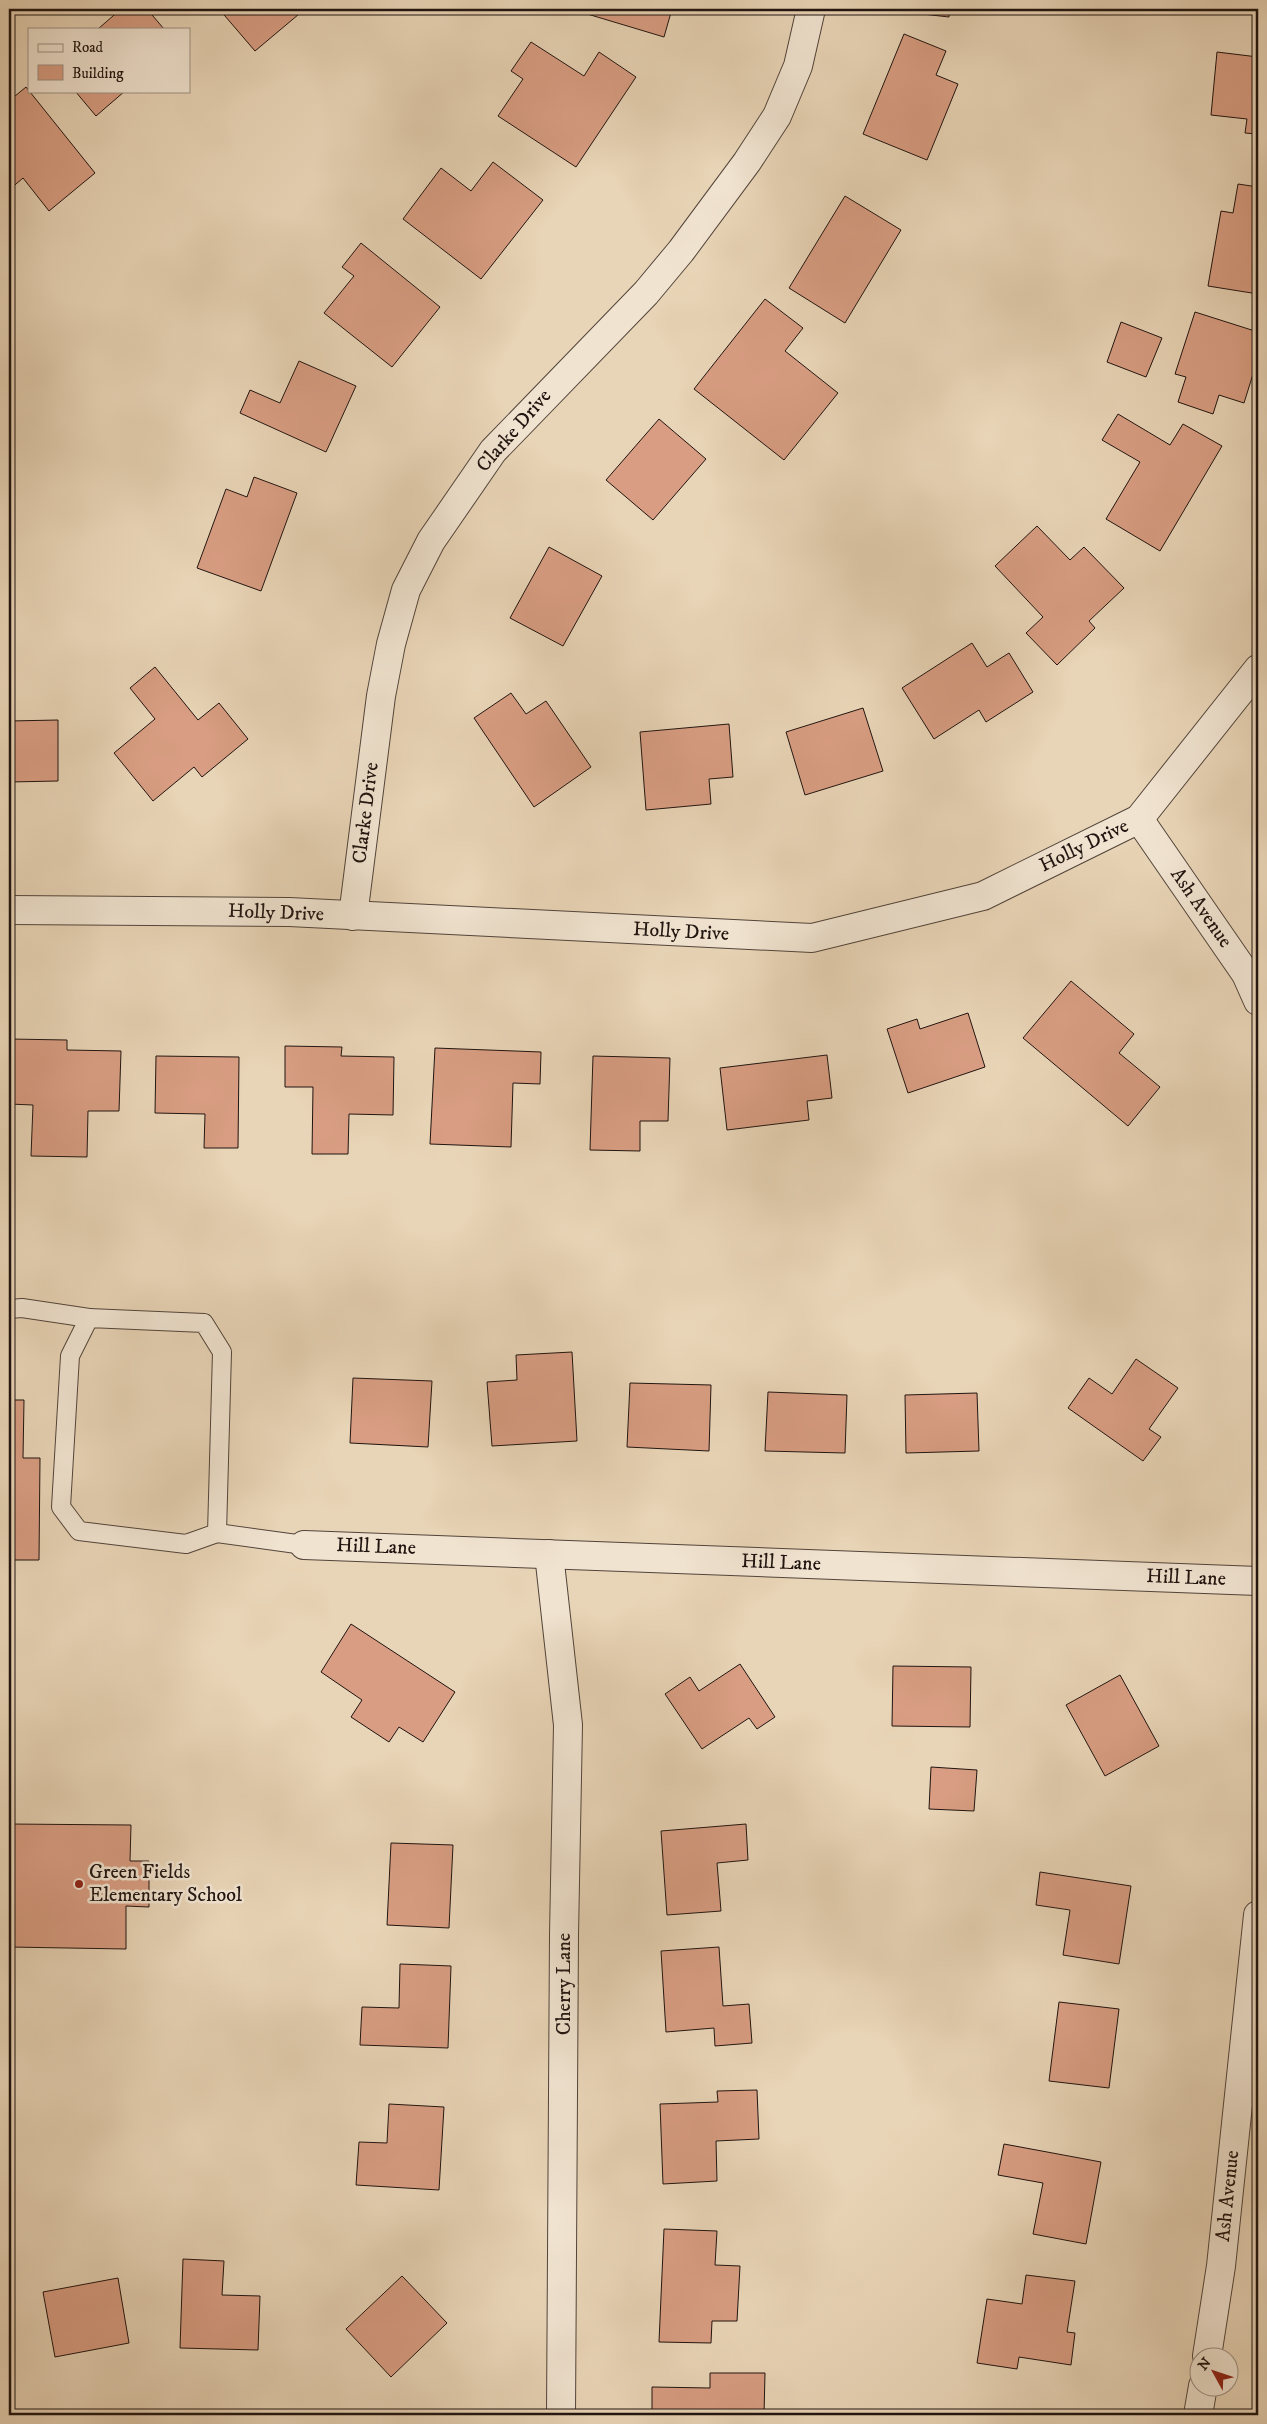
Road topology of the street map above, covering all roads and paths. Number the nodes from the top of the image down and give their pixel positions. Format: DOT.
graph roads {
  1 [pos="811,9"];
  2 [pos="1258,669"];
  3 [pos="1139,818"];
  4 [pos="9,910"];
  5 [pos="353,916"];
  6 [pos="1258,1001"];
  7 [pos="9,1309"];
  8 [pos="89,1318"];
  9 [pos="217,1533"];
  10 [pos="304,1545"];
  11 [pos="549,1554"];
  12 [pos="1258,1581"];
  13 [pos="1258,1915"];
  14 [pos="1209,2346"];
  15 [pos="1201,2396"];
  16 [pos="561,2415"];
  17 [pos="1198,2415"];
  1 -- 5 [label="street, Clarke Drive"];
  2 -- 3 [label="street, Holly Drive"];
  3 -- 5 [label="street, Holly Drive"];
  3 -- 6 [label="street, Ash Avenue"];
  4 -- 5 [label="street, Holly Drive"];
  7 -- 8 [label="lane"];
  8 -- 9 [label="lane"];
  8 -- 9 [label="lane"];
  9 -- 10 [label="lane"];
  10 -- 11 [label="street, Hill Lane"];
  11 -- 12 [label="street, Hill Lane"];
  11 -- 16 [label="street, Cherry Lane"];
  13 -- 14 [label="street, Ash Avenue"];
  15 -- 17 [label="street"];
}
